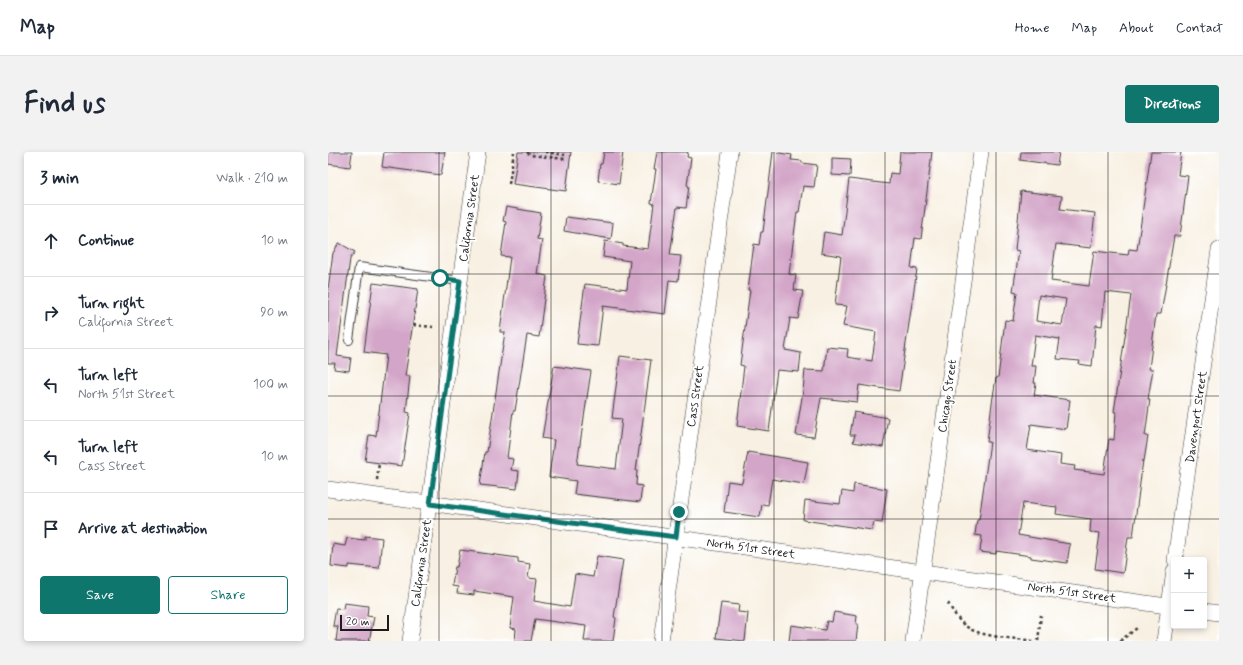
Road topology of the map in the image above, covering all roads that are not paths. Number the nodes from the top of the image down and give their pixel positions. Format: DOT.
graph roads {
  1 [pos="478,152"];
  2 [pos="730,152"];
  3 [pos="981,152"];
  4 [pos="1219,250"];
  5 [pos="460,281"];
  6 [pos="349,340"];
  7 [pos="328,489"];
  8 [pos="430,504"];
  9 [pos="676,537"];
  10 [pos="1176,557"];
  11 [pos="923,571"];
  12 [pos="1171,606"];
  13 [pos="1171,610"];
  14 [pos="1207,611"];
  15 [pos="1219,613"];
  16 [pos="410,641"];
  17 [pos="661,641"];
  18 [pos="913,641"];
  19 [pos="1164,641"];
  1 -- 5 [label="street, California Street"];
  2 -- 9 [label="street, Cass Street"];
  3 -- 11 [label="street, Chicago Street"];
  4 -- 10 [label="street, Davenport Street"];
  5 -- 6 [label="lane"];
  5 -- 8 [label="street, California Street"];
  7 -- 8 [label="street, North 51st Street"];
  8 -- 9 [label="street, North 51st Street"];
  8 -- 16 [label="street, California Street"];
  9 -- 11 [label="street, North 51st Street"];
  9 -- 17 [label="street, Cass Street"];
  11 -- 12 [label="street, North 51st Street"];
  11 -- 18 [label="street, Chicago Street"];
  13 -- 19 [label="street"];
  14 -- 15 [label="street"];
}
